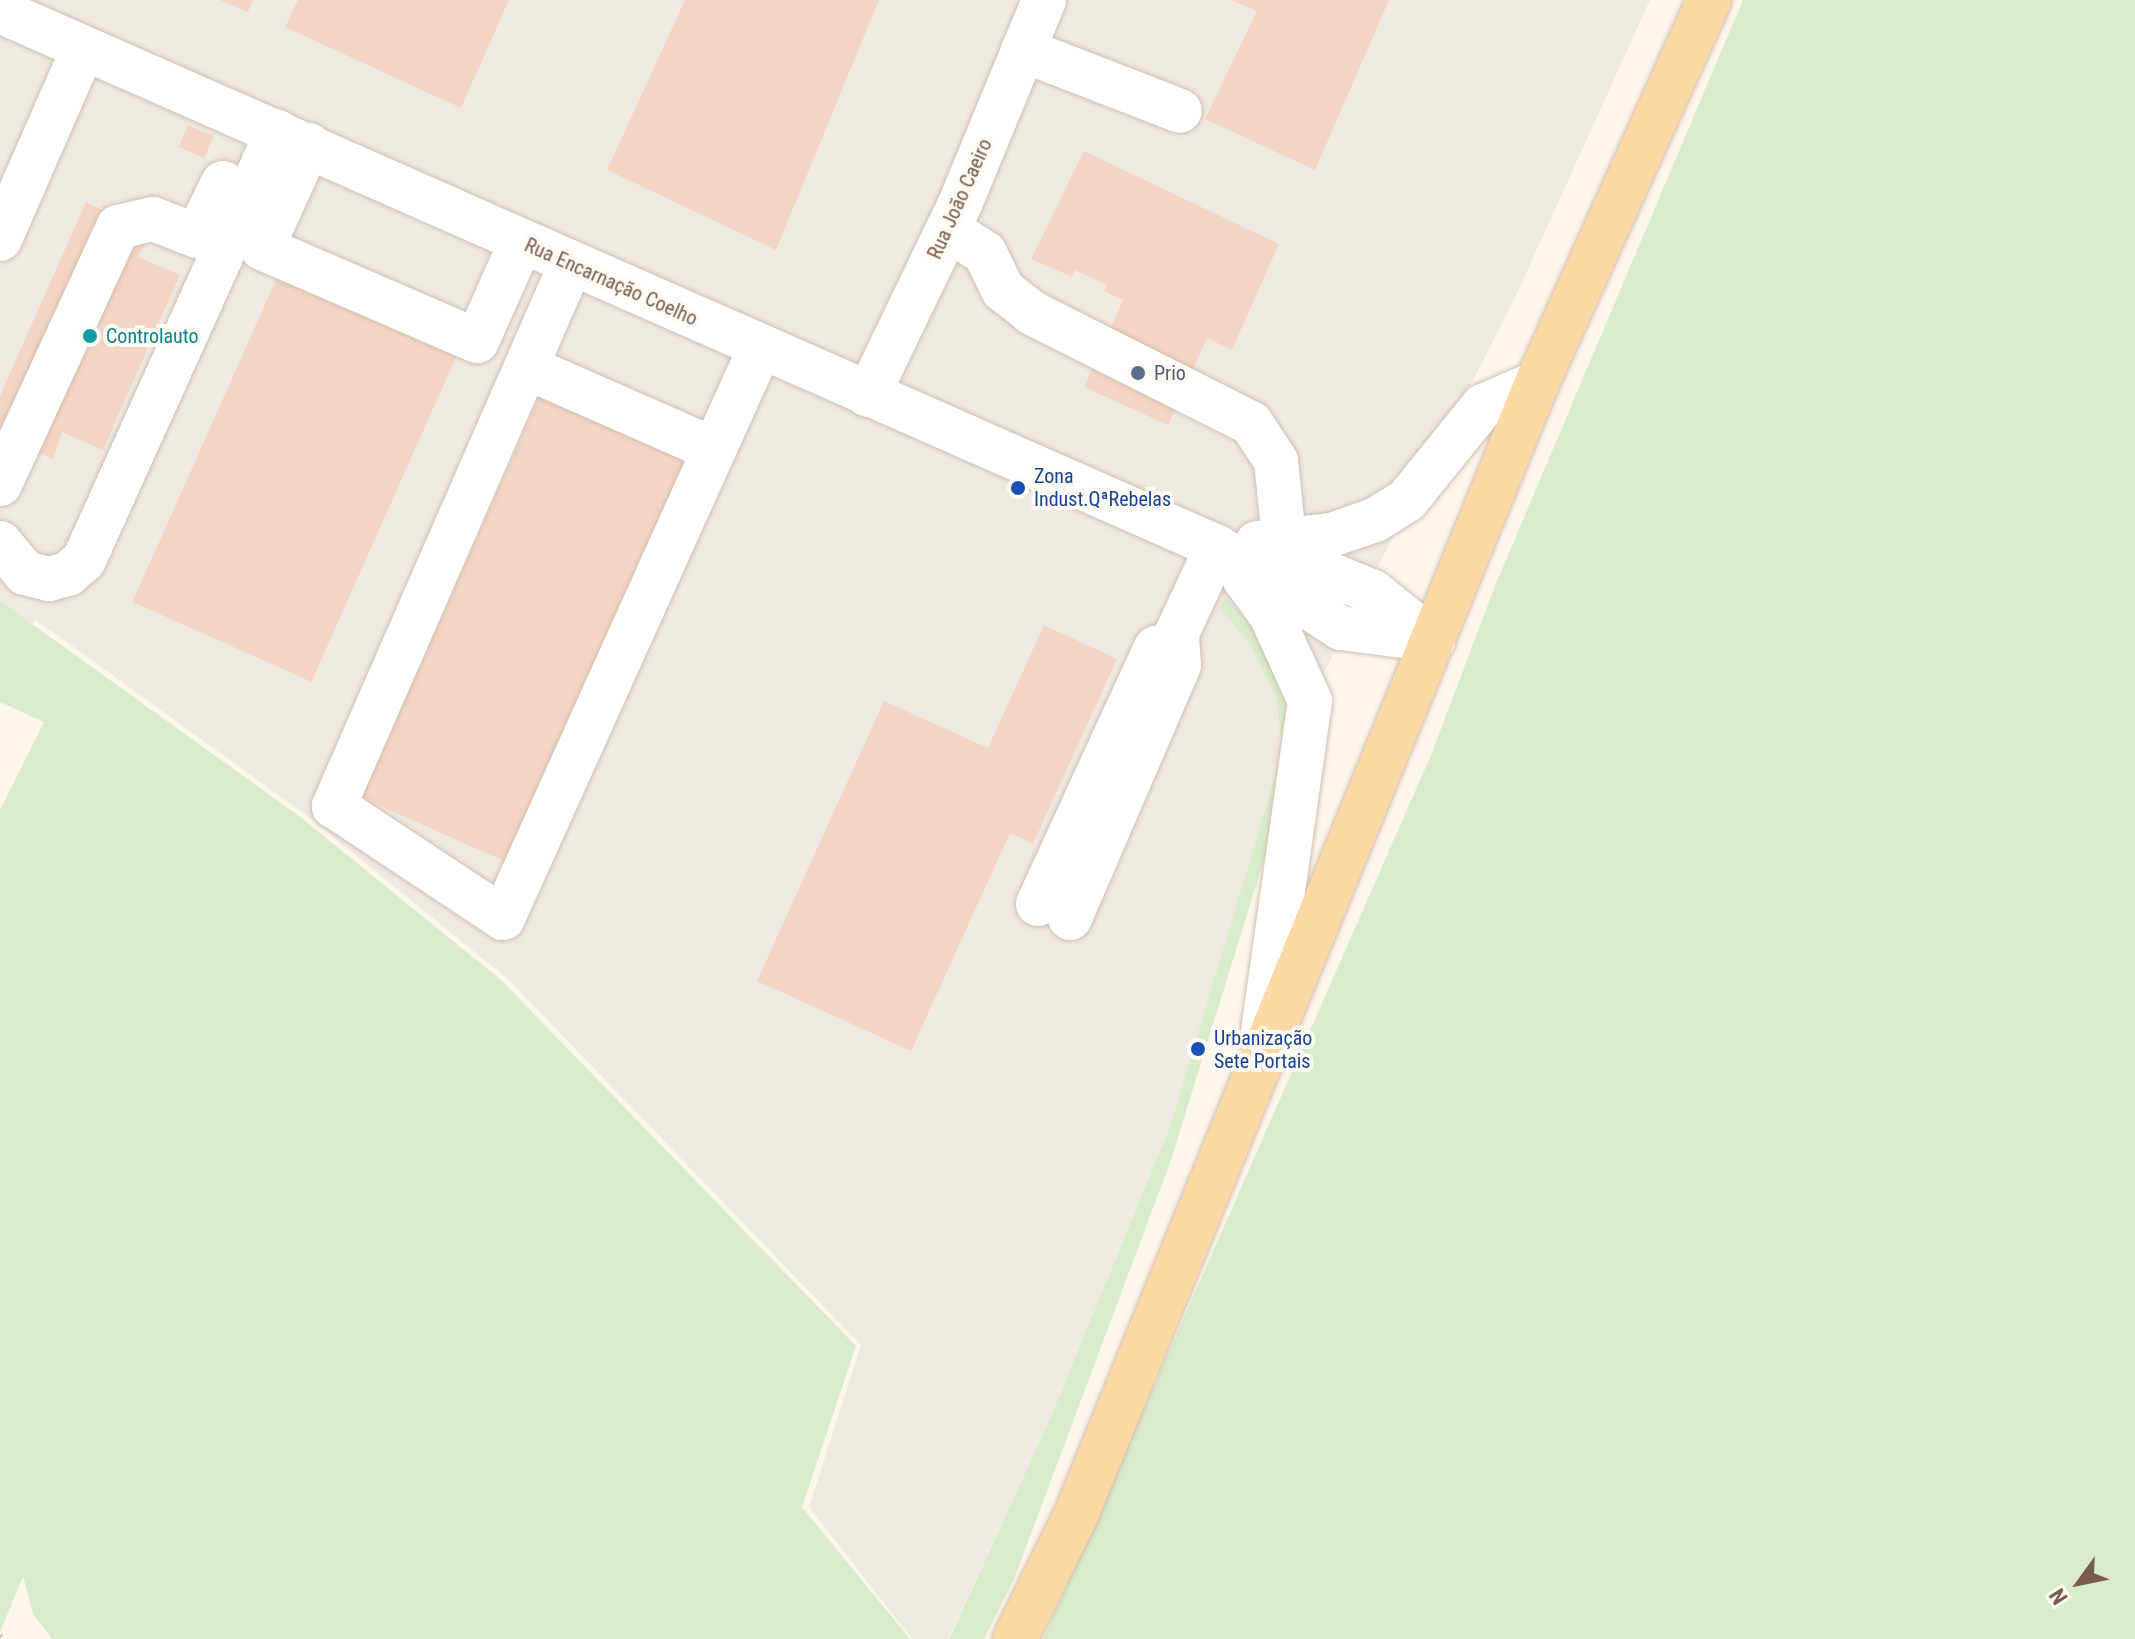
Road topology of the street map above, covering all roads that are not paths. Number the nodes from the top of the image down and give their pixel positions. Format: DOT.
graph roads {
  1 [pos="1044,0"];
  2 [pos="1709,0"];
  3 [pos="9,9"];
  4 [pos="83,49"];
  5 [pos="1023,50"];
  6 [pos="1180,111"];
  7 [pos="280,132"];
  8 [pos="948,229"];
  9 [pos="0,239"];
  10 [pos="211,242"];
  11 [pos="521,242"];
  12 [pos="571,264"];
  13 [pos="760,348"];
  14 [pos="526,367"];
  15 [pos="1537,383"];
  16 [pos="868,395"];
  17 [pos="713,449"];
  18 [pos="0,484"];
  19 [pos="1284,538"];
  20 [pos="0,543"];
  21 [pos="1220,549"];
  22 [pos="1433,640"];
  23 [pos="1054,911"];
  24 [pos="1256,1075"];
  25 [pos="1015,1639"];
  1 -- 5 [label="street, Rua João Caeiro"];
  2 -- 15 [label="main road"];
  3 -- 4 [label="street, Rua Encarnação Coelho"];
  4 -- 7 [label="street, Rua Encarnação Coelho"];
  4 -- 9 [label="street"];
  5 -- 6 [label="street"];
  5 -- 8 [label="street, Rua João Caeiro"];
  7 -- 10 [label="street"];
  7 -- 11 [label="street, Rua Encarnação Coelho"];
  7 -- 11 [label="street"];
  8 -- 16 [label="street, Rua João Caeiro"];
  8 -- 19 [label="street"];
  10 -- 18 [label="street"];
  10 -- 20 [label="street"];
  11 -- 12 [label="street, Rua Encarnação Coelho"];
  12 -- 13 [label="street, Rua Encarnação Coelho"];
  12 -- 14 [label="street"];
  13 -- 16 [label="street, Rua Encarnação Coelho"];
  13 -- 17 [label="street"];
  14 -- 17 [label="street"];
  14 -- 17 [label="street"];
  15 -- 19 [label="street"];
  15 -- 22 [label="main road"];
  16 -- 21 [label="street, Rua Encarnação Coelho"];
  19 -- 21 [label="street"];
  21 -- 22 [label="street, Rua Encarnação Coelho"];
  21 -- 23 [label="street"];
  21 -- 24 [label="street"];
  22 -- 24 [label="main road"];
  24 -- 25 [label="main road"];
}
